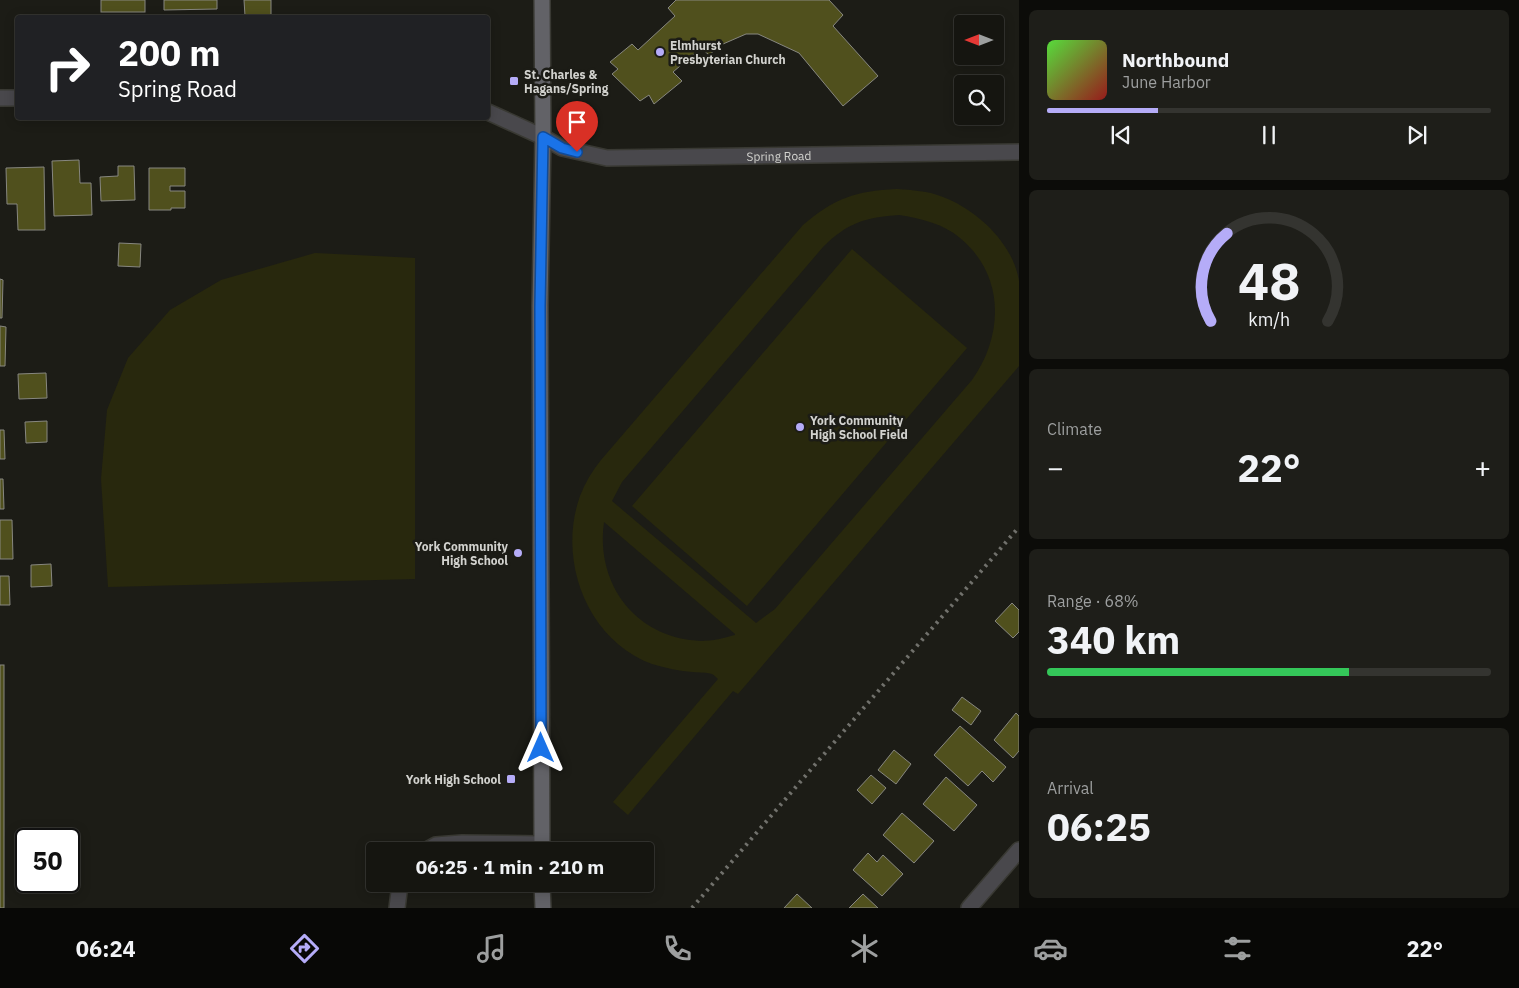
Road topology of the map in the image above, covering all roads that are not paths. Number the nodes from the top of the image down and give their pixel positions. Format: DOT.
graph roads {
  1 [pos="542,0"];
  2 [pos="0,98"];
  3 [pos="15,98"];
  4 [pos="490,113"];
  5 [pos="543,137"];
  6 [pos="1019,152"];
  7 [pos="542,842"];
  8 [pos="1019,850"];
  9 [pos="398,892"];
  10 [pos="542,892"];
  11 [pos="396,908"];
  12 [pos="543,908"];
  13 [pos="969,908"];
  1 -- 5 [label="main road"];
  2 -- 3 [label="street"];
  4 -- 5 [label="street, Spring Road"];
  5 -- 6 [label="street, Spring Road"];
  5 -- 7 [label="main road"];
  8 -- 13 [label="street"];
  9 -- 11 [label="street"];
  10 -- 12 [label="main road"];
}
